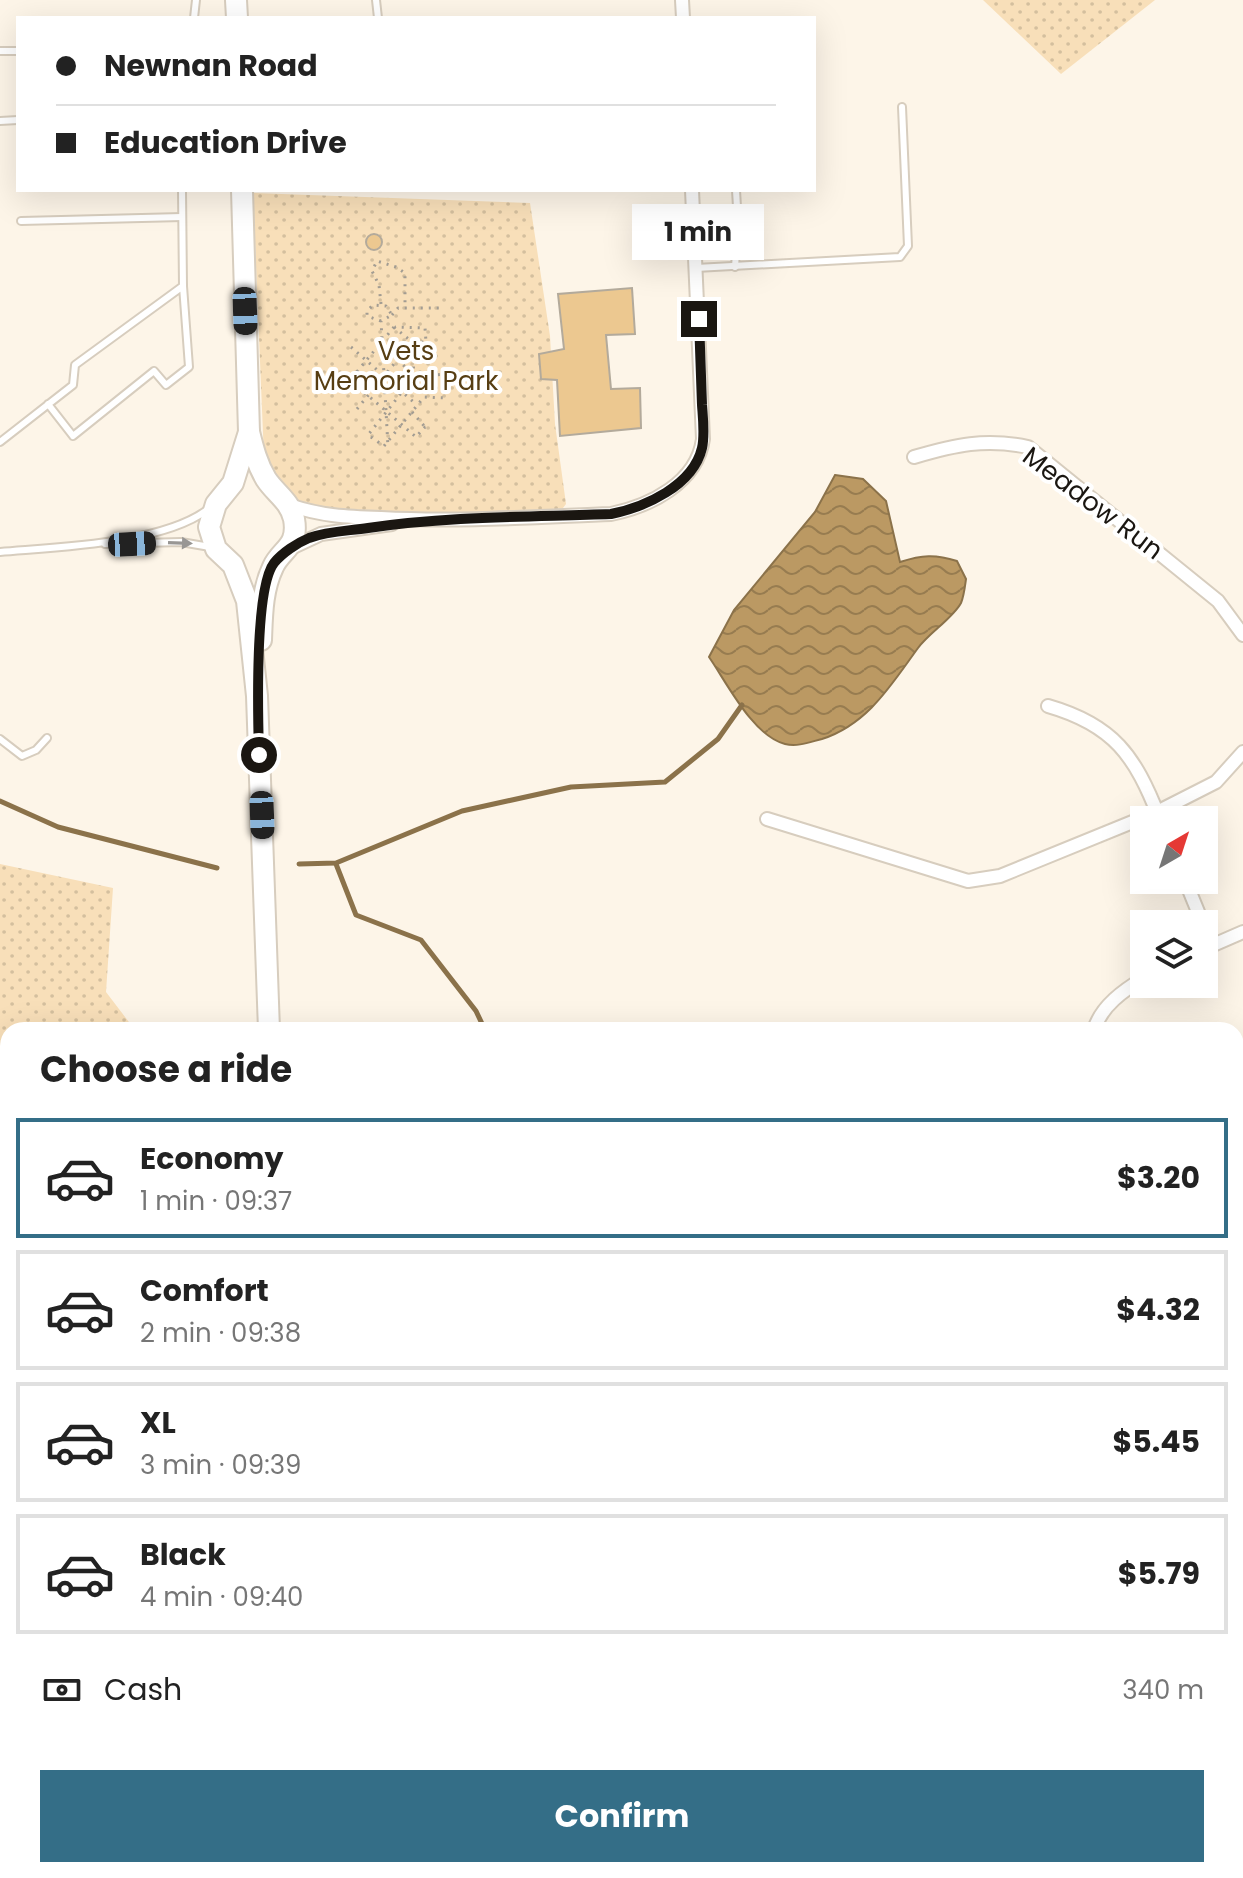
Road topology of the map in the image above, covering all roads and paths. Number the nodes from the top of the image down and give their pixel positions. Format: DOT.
graph roads {
  1 [pos="902,107"];
  2 [pos="182,192"];
  3 [pos="242,192"];
  4 [pos="692,192"];
  5 [pos="736,192"];
  6 [pos="182,217"];
  7 [pos="21,221"];
  8 [pos="735,267"];
  9 [pos="696,268"];
  10 [pos="183,286"];
  11 [pos="381,304"];
  12 [pos="405,308"];
  13 [pos="441,308"];
  14 [pos="392,315"];
  15 [pos="381,321"];
  16 [pos="394,327"];
  17 [pos="382,341"];
  18 [pos="412,342"];
  19 [pos="351,347"];
  20 [pos="399,358"];
  21 [pos="366,360"];
  22 [pos="445,374"];
  23 [pos="384,376"];
  24 [pos="414,377"];
  25 [pos="402,392"];
  26 [pos="368,395"];
  27 [pos="446,398"];
  28 [pos="48,404"];
  29 [pos="417,405"];
  30 [pos="357,409"];
  31 [pos="386,411"];
  32 [pos="412,411"];
  33 [pos="401,424"];
  34 [pos="249,432"];
  35 [pos="388,440"];
  36 [pos="0,442"];
  37 [pos="388,447"];
  38 [pos="914,457"];
  39 [pos="222,498"];
  40 [pos="283,499"];
  41 [pos="415,521"];
  42 [pos="86,544"];
  43 [pos="216,549"];
  44 [pos="0,552"];
  45 [pos="281,557"];
  46 [pos="233,565"];
  47 [pos="1243,635"];
  48 [pos="257,696"];
  49 [pos="1048,706"];
  50 [pos="47,738"];
  51 [pos="0,739"];
  52 [pos="1243,752"];
  53 [pos="1154,806"];
  54 [pos="1176,806"];
  55 [pos="767,819"];
  56 [pos="1130,827"];
  57 [pos="1243,932"];
  58 [pos="1218,943"];
  59 [pos="1130,986"];
  60 [pos="269,1022"];
  61 [pos="1096,1022"];
  1 -- 8 [label="lane"];
  2 -- 6 [label="lane"];
  3 -- 34 [label="main road"];
  4 -- 9 [label="street"];
  5 -- 8 [label="lane"];
  6 -- 7 [label="lane"];
  6 -- 10 [label="lane"];
  8 -- 9 [label="lane"];
  9 -- 41 [label="street"];
  10 -- 28 [label="lane"];
  10 -- 28 [label="lane"];
  11 -- 12 [label="path"];
  11 -- 14 [label="path"];
  11 -- 15 [label="path"];
  12 -- 13 [label="path"];
  12 -- 14 [label="path"];
  14 -- 15 [label="path"];
  15 -- 17 [label="path"];
  16 -- 17 [label="path"];
  16 -- 18 [label="path"];
  16 -- 18 [label="path"];
  17 -- 20 [label="path"];
  17 -- 21 [label="path"];
  17 -- 23 [label="path"];
  18 -- 20 [label="path"];
  18 -- 24 [label="path"];
  19 -- 21 [label="path"];
  20 -- 23 [label="path"];
  20 -- 24 [label="path"];
  21 -- 23 [label="path"];
  21 -- 26 [label="path"];
  22 -- 24 [label="path"];
  23 -- 25 [label="path"];
  23 -- 26 [label="path"];
  23 -- 31 [label="path"];
  24 -- 25 [label="path"];
  25 -- 29 [label="path"];
  25 -- 31 [label="path"];
  26 -- 30 [label="path"];
  26 -- 31 [label="path"];
  27 -- 29 [label="path"];
  28 -- 36 [label="lane"];
  29 -- 32 [label="path"];
  31 -- 33 [label="path"];
  31 -- 35 [label="path"];
  31 -- 35 [label="path"];
  32 -- 33 [label="path"];
  32 -- 33 [label="path"];
  33 -- 35 [label="path"];
  34 -- 39 [label="main road"];
  34 -- 40 [label="main road"];
  35 -- 37 [label="path"];
  38 -- 47 [label="street, Meadow Run"];
  39 -- 40 [label="main road"];
  39 -- 42 [label="lane"];
  39 -- 43 [label="main road"];
  40 -- 41 [label="street"];
  40 -- 45 [label="main road"];
  41 -- 45 [label="street"];
  42 -- 43 [label="lane, one-way"];
  42 -- 44 [label="lane"];
  43 -- 46 [label="main road"];
  45 -- 46 [label="main road"];
  45 -- 48 [label="main road"];
  46 -- 48 [label="main road"];
  48 -- 60 [label="main road"];
  49 -- 53 [label="street"];
  50 -- 51 [label="lane"];
  52 -- 54 [label="street"];
  55 -- 56 [label="street"];
  57 -- 58 [label="street"];
  59 -- 61 [label="street"];
}
